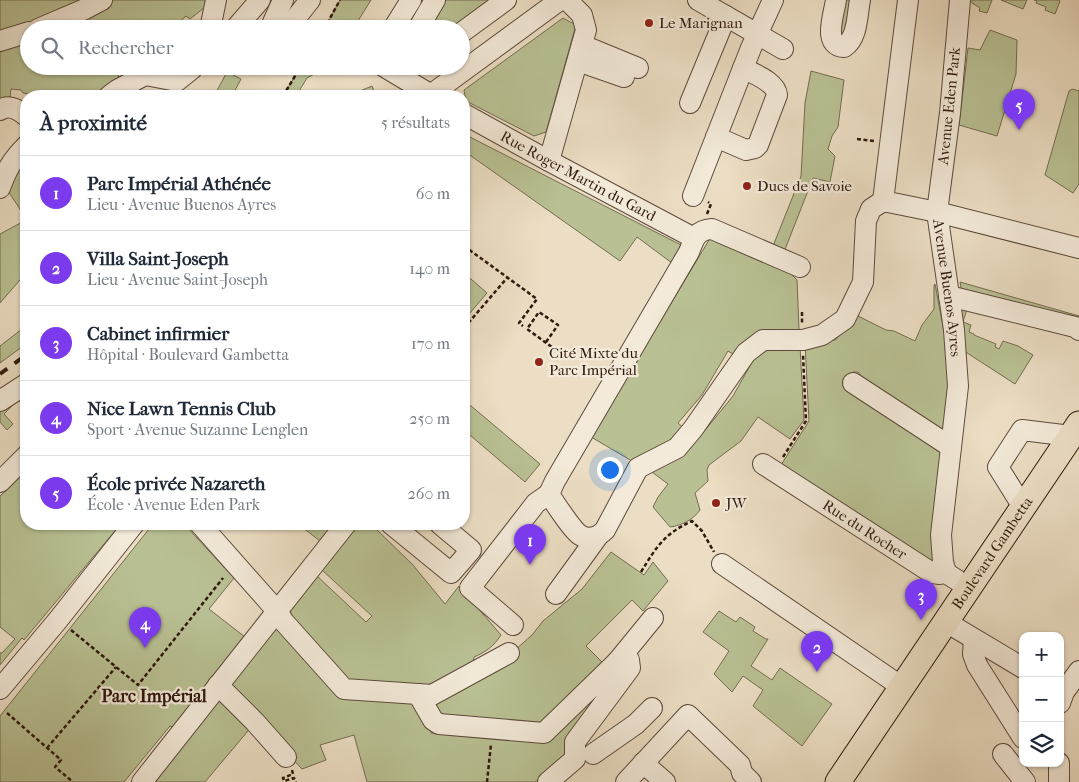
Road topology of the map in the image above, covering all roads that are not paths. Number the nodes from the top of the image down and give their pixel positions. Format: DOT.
graph roads {
  1 [pos="102,0"];
  2 [pos="216,0"];
  3 [pos="260,0"];
  4 [pos="283,0"];
  5 [pos="310,0"];
  6 [pos="411,0"];
  7 [pos="435,0"];
  8 [pos="506,0"];
  9 [pos="567,0"];
  10 [pos="698,0"];
  11 [pos="773,0"];
  12 [pos="836,0"];
  13 [pos="860,0"];
  14 [pos="908,0"];
  15 [pos="960,0"];
  16 [pos="546,4"];
  17 [pos="726,16"];
  18 [pos="59,20"];
  19 [pos="212,20"];
  20 [pos="243,20"];
  21 [pos="274,20"];
  22 [pos="294,20"];
  23 [pos="399,20"];
  24 [pos="423,20"];
  25 [pos="470,26"];
  26 [pos="757,34"];
  27 [pos="20,35"];
  28 [pos="0,41"];
  29 [pos="782,49"];
  30 [pos="580,53"];
  31 [pos="470,59"];
  32 [pos="743,68"];
  33 [pos="631,73"];
  34 [pos="145,75"];
  35 [pos="145,75"];
  36 [pos="185,75"];
  37 [pos="400,75"];
  38 [pos="452,75"];
  39 [pos="117,90"];
  40 [pos="422,90"];
  41 [pos="437,90"];
  42 [pos="690,103"];
  43 [pos="0,110"];
  44 [pos="20,112"];
  45 [pos="470,117"];
  46 [pos="716,137"];
  47 [pos="20,152"];
  48 [pos="549,161"];
  49 [pos="0,188"];
  50 [pos="693,196"];
  51 [pos="883,201"];
  52 [pos="937,212"];
  53 [pos="694,238"];
  54 [pos="1079,248"];
  55 [pos="800,267"];
  56 [pos="949,296"];
  57 [pos="1079,330"];
  58 [pos="854,383"];
  59 [pos="20,388"];
  60 [pos="0,401"];
  61 [pos="1075,430"];
  62 [pos="951,447"];
  63 [pos="20,462"];
  64 [pos="769,468"];
  65 [pos="0,482"];
  66 [pos="549,494"];
  67 [pos="1023,507"];
  68 [pos="129,530"];
  69 [pos="205,530"];
  70 [pos="341,530"];
  71 [pos="398,530"];
  72 [pos="447,530"];
  73 [pos="598,536"];
  74 [pos="722,564"];
  75 [pos="946,573"];
  76 [pos="968,588"];
  77 [pos="556,594"];
  78 [pos="277,611"];
  79 [pos="653,618"];
  80 [pos="946,622"];
  81 [pos="512,625"];
  82 [pos="974,640"];
  83 [pos="509,654"];
  84 [pos="617,662"];
  85 [pos="1019,666"];
  86 [pos="1079,671"];
  87 [pos="218,685"];
  88 [pos="902,687"];
  89 [pos="0,689"];
  90 [pos="418,694"];
  91 [pos="1066,696"];
  92 [pos="652,708"];
  93 [pos="636,724"];
  94 [pos="1019,732"];
  95 [pos="593,754"];
  96 [pos="1003,754"];
  97 [pos="286,757"];
  98 [pos="647,760"];
  99 [pos="1059,767"];
  100 [pos="142,782"];
  101 [pos="548,782"];
  102 [pos="626,782"];
  103 [pos="665,782"];
  104 [pos="751,782"];
  105 [pos="838,782"];
  106 [pos="1025,782"];
  107 [pos="1059,782"];
  1 -- 18 [label="street"];
  2 -- 19 [label="street"];
  3 -- 20 [label="street"];
  4 -- 21 [label="street"];
  5 -- 22 [label="street"];
  6 -- 23 [label="street"];
  7 -- 24 [label="street"];
  8 -- 25 [label="street"];
  9 -- 30 [label="street"];
  10 -- 17 [label="street"];
  11 -- 26 [label="street"];
  12 -- 13 [label="street"];
  14 -- 51 [label="street"];
  15 -- 52 [label="street, Avenue Eden Park"];
  16 -- 31 [label="street"];
  17 -- 26 [label="street"];
  17 -- 42 [label="street"];
  26 -- 29 [label="street"];
  26 -- 32 [label="street"];
  27 -- 28 [label="street"];
  30 -- 33 [label="street"];
  30 -- 48 [label="street"];
  32 -- 46 [label="street"];
  32 -- 46 [label="street"];
  34 -- 36 [label="street"];
  35 -- 39 [label="street"];
  37 -- 40 [label="street"];
  38 -- 41 [label="street"];
  43 -- 44 [label="street"];
  45 -- 48 [label="street, Rue Roger Martin du Gard"];
  46 -- 50 [label="street"];
  47 -- 49 [label="street"];
  48 -- 53 [label="street, Rue Roger Martin du Gard"];
  51 -- 52 [label="street, Avenue Buenos Ayres"];
  51 -- 73 [label="street"];
  52 -- 54 [label="street"];
  52 -- 56 [label="street, Avenue Buenos Ayres"];
  53 -- 55 [label="street"];
  53 -- 66 [label="street"];
  56 -- 57 [label="street"];
  56 -- 62 [label="street, Avenue Buenos Ayres"];
  58 -- 62 [label="street"];
  59 -- 60 [label="street"];
  61 -- 67 [label="main road, Boulevard Gambetta"];
  61 -- 67 [label="street"];
  62 -- 75 [label="street, Avenue Buenos Ayres"];
  63 -- 65 [label="street"];
  64 -- 75 [label="street, Rue du Rocher"];
  66 -- 73 [label="street"];
  66 -- 81 [label="street"];
  67 -- 76 [label="main road, Boulevard Gambetta"];
  68 -- 89 [label="street"];
  69 -- 78 [label="street"];
  70 -- 78 [label="street"];
  71 -- 72 [label="street"];
  73 -- 77 [label="street"];
  74 -- 88 [label="street"];
  75 -- 76 [label="street, Rue du Rocher"];
  76 -- 80 [label="main road, Boulevard Gambetta"];
  78 -- 87 [label="street"];
  78 -- 90 [label="street"];
  79 -- 84 [label="street"];
  80 -- 82 [label="street"];
  80 -- 88 [label="main road, Boulevard Gambetta"];
  82 -- 85 [label="street"];
  82 -- 94 [label="street"];
  83 -- 90 [label="street"];
  84 -- 90 [label="street"];
  84 -- 101 [label="street"];
  86 -- 91 [label="street"];
  87 -- 97 [label="street"];
  87 -- 100 [label="street"];
  88 -- 105 [label="main road, Boulevard Gambetta"];
  92 -- 93 [label="street"];
  93 -- 95 [label="street"];
  93 -- 98 [label="street"];
  96 -- 106 [label="street"];
  98 -- 102 [label="street"];
  98 -- 103 [label="street"];
  98 -- 104 [label="street"];
  99 -- 107 [label="street"];
}
